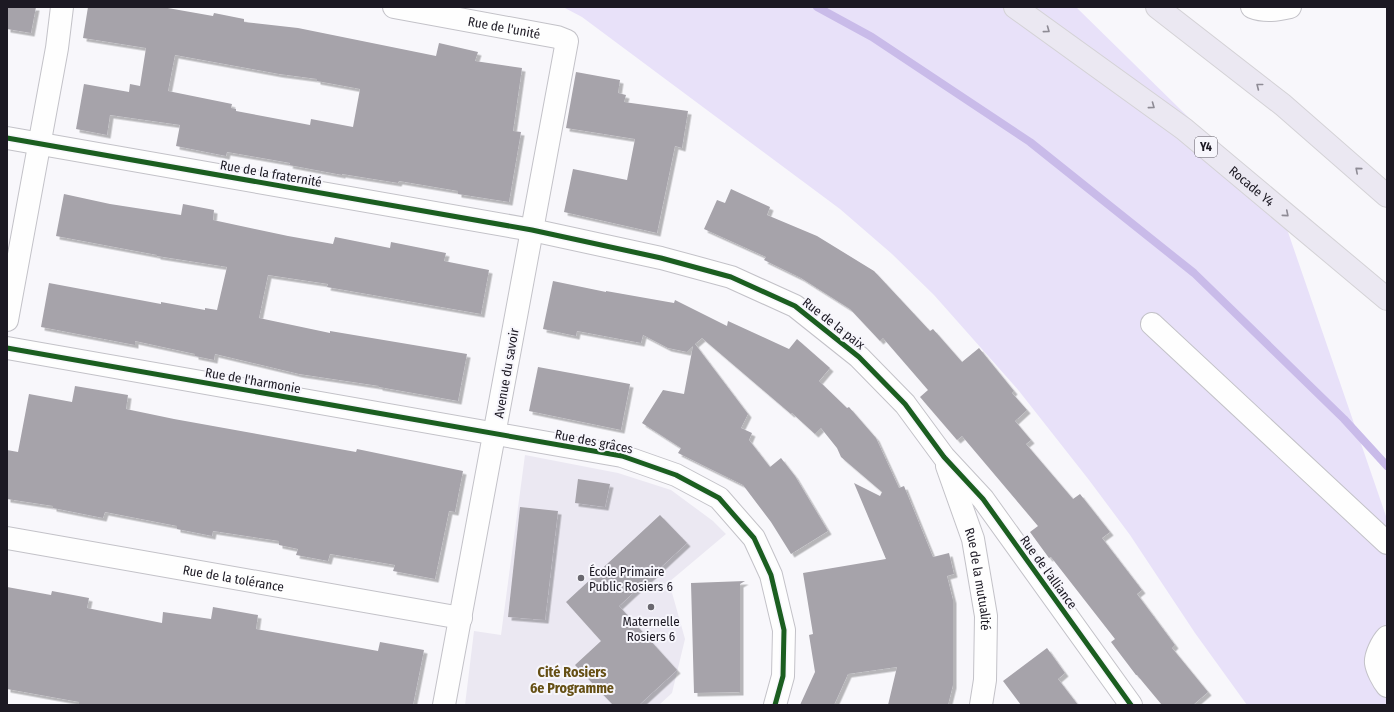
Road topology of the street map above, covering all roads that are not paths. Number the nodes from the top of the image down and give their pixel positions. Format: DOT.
graph roads {
  1 [pos="62,7"];
  2 [pos="394,7"];
  3 [pos="1015,7"];
  4 [pos="1157,7"];
  5 [pos="1252,7"];
  6 [pos="1290,7"];
  7 [pos="567,41"];
  8 [pos="7,138"];
  9 [pos="39,144"];
  10 [pos="1387,196"];
  11 [pos="532,230"];
  12 [pos="1387,299"];
  13 [pos="7,320"];
  14 [pos="1152,324"];
  15 [pos="7,348"];
  16 [pos="494,434"];
  17 [pos="944,457"];
  18 [pos="7,538"];
  19 [pos="1387,543"];
  20 [pos="461,618"];
  21 [pos="1387,637"];
  22 [pos="1387,686"];
  23 [pos="444,705"];
  24 [pos="775,705"];
  25 [pos="981,705"];
  26 [pos="1131,705"];
  1 -- 9 [label="street"];
  2 -- 7 [label="street, Rue de l'unité"];
  3 -- 12 [label="highway, Rocade Y4 / Y4, one-way"];
  10 -- 4 [label="highway, one-way"];
  5 -- 6 [label="street"];
  7 -- 11 [label="street, Avenue du savoir"];
  8 -- 9 [label="street, Rue de la fraternité"];
  9 -- 11 [label="street, Rue de la fraternité"];
  9 -- 13 [label="street"];
  11 -- 16 [label="street, Avenue du savoir"];
  11 -- 17 [label="street, Rue de la paix"];
  14 -- 19 [label="street"];
  15 -- 16 [label="street, Rue de l'harmonie"];
  16 -- 20 [label="street, Avenue du savoir"];
  16 -- 24 [label="street, Rue des grâces"];
  17 -- 25 [label="street, Rue de la mutualité"];
  17 -- 26 [label="street, Rue de l'alliance"];
  18 -- 20 [label="street, Rue de la tolérance"];
  20 -- 23 [label="street, Avenue du savoir"];
  21 -- 22 [label="street"];
}
